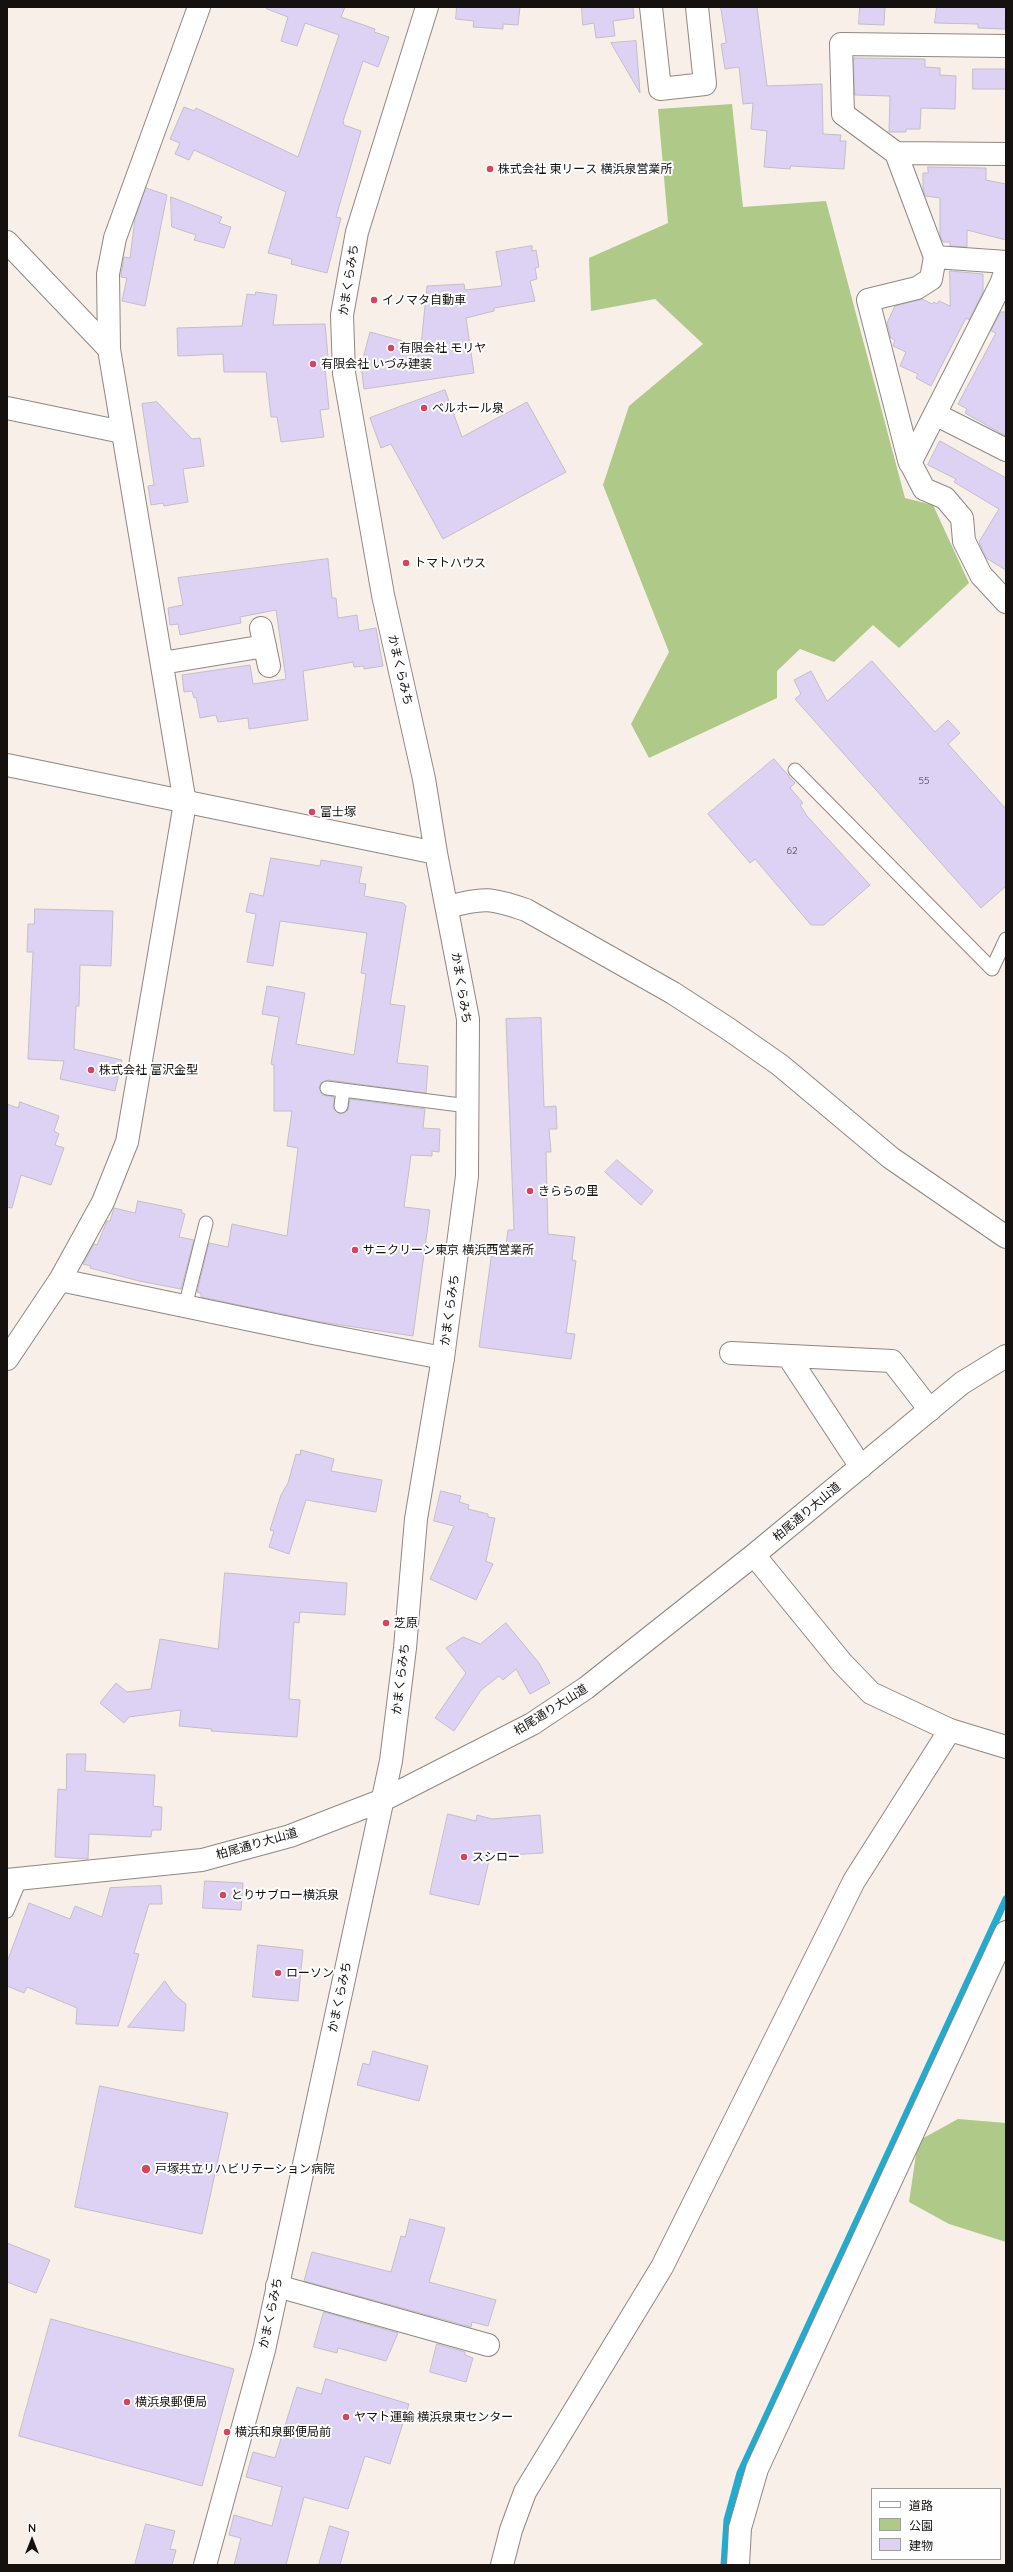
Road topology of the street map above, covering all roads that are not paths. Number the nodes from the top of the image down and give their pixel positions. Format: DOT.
graph roads {
  1 [pos="199,7"];
  2 [pos="427,7"];
  3 [pos="651,7"];
  4 [pos="697,7"];
  5 [pos="1006,46"];
  6 [pos="896,153"];
  7 [pos="1006,154"];
  8 [pos="7,242"];
  9 [pos="935,257"];
  10 [pos="1006,262"];
  11 [pos="1006,270"];
  12 [pos="109,349"];
  13 [pos="7,408"];
  14 [pos="935,414"];
  15 [pos="122,432"];
  16 [pos="1006,450"];
  17 [pos="910,463"];
  18 [pos="1006,602"];
  19 [pos="265,647"];
  20 [pos="162,663"];
  21 [pos="7,765"];
  22 [pos="795,770"];
  23 [pos="185,803"];
  24 [pos="436,854"];
  25 [pos="448,907"];
  26 [pos="1006,938"];
  27 [pos="327,1088"];
  28 [pos="343,1090"];
  29 [pos="341,1106"];
  30 [pos="468,1106"];
  31 [pos="206,1223"];
  32 [pos="1006,1237"];
  33 [pos="60,1280"];
  34 [pos="185,1307"];
  35 [pos="731,1353"];
  36 [pos="788,1356"];
  37 [pos="1006,1356"];
  38 [pos="443,1358"];
  39 [pos="7,1359"];
  40 [pos="930,1410"];
  41 [pos="861,1467"];
  42 [pos="754,1555"];
  43 [pos="950,1730"];
  44 [pos="1006,1747"];
  45 [pos="383,1800"];
  46 [pos="14,1880"];
  47 [pos="7,1911"];
  48 [pos="1006,1932"];
  49 [pos="277,2286"];
  50 [pos="488,2345"];
  51 [pos="205,2565"];
  52 [pos="502,2565"];
  53 [pos="738,2565"];
  1 -- 12 [label="street"];
  2 -- 24 [label="street, かまくらみち"];
  3 -- 4 [label="street"];
  5 -- 6 [label="street"];
  6 -- 7 [label="street"];
  6 -- 9 [label="street"];
  8 -- 12 [label="street"];
  9 -- 10 [label="street"];
  9 -- 17 [label="street"];
  11 -- 14 [label="street"];
  12 -- 15 [label="street"];
  13 -- 15 [label="street"];
  14 -- 16 [label="street"];
  14 -- 17 [label="street"];
  15 -- 20 [label="street"];
  17 -- 18 [label="street"];
  19 -- 20 [label="street"];
  20 -- 23 [label="street"];
  21 -- 23 [label="street"];
  22 -- 26 [label="lane"];
  23 -- 24 [label="street"];
  23 -- 33 [label="street"];
  24 -- 25 [label="street, かまくらみち"];
  25 -- 30 [label="street, かまくらみち"];
  25 -- 32 [label="street"];
  27 -- 28 [label="lane"];
  28 -- 29 [label="lane"];
  28 -- 30 [label="lane"];
  30 -- 38 [label="street, かまくらみち"];
  31 -- 34 [label="lane"];
  33 -- 34 [label="street"];
  33 -- 39 [label="street"];
  34 -- 38 [label="street"];
  35 -- 36 [label="street"];
  36 -- 40 [label="street"];
  36 -- 41 [label="street"];
  37 -- 40 [label="street, 柏尾通り大山道"];
  38 -- 45 [label="street, かまくらみち"];
  40 -- 41 [label="street, 柏尾通り大山道"];
  41 -- 42 [label="street, 柏尾通り大山道"];
  42 -- 43 [label="street"];
  42 -- 45 [label="street, 柏尾通り大山道"];
  43 -- 44 [label="street"];
  43 -- 52 [label="street"];
  45 -- 46 [label="street, 柏尾通り大山道"];
  45 -- 49 [label="street, かまくらみち"];
  46 -- 47 [label="lane"];
  48 -- 53 [label="street"];
  49 -- 50 [label="street"];
  49 -- 51 [label="street, かまくらみち"];
}
